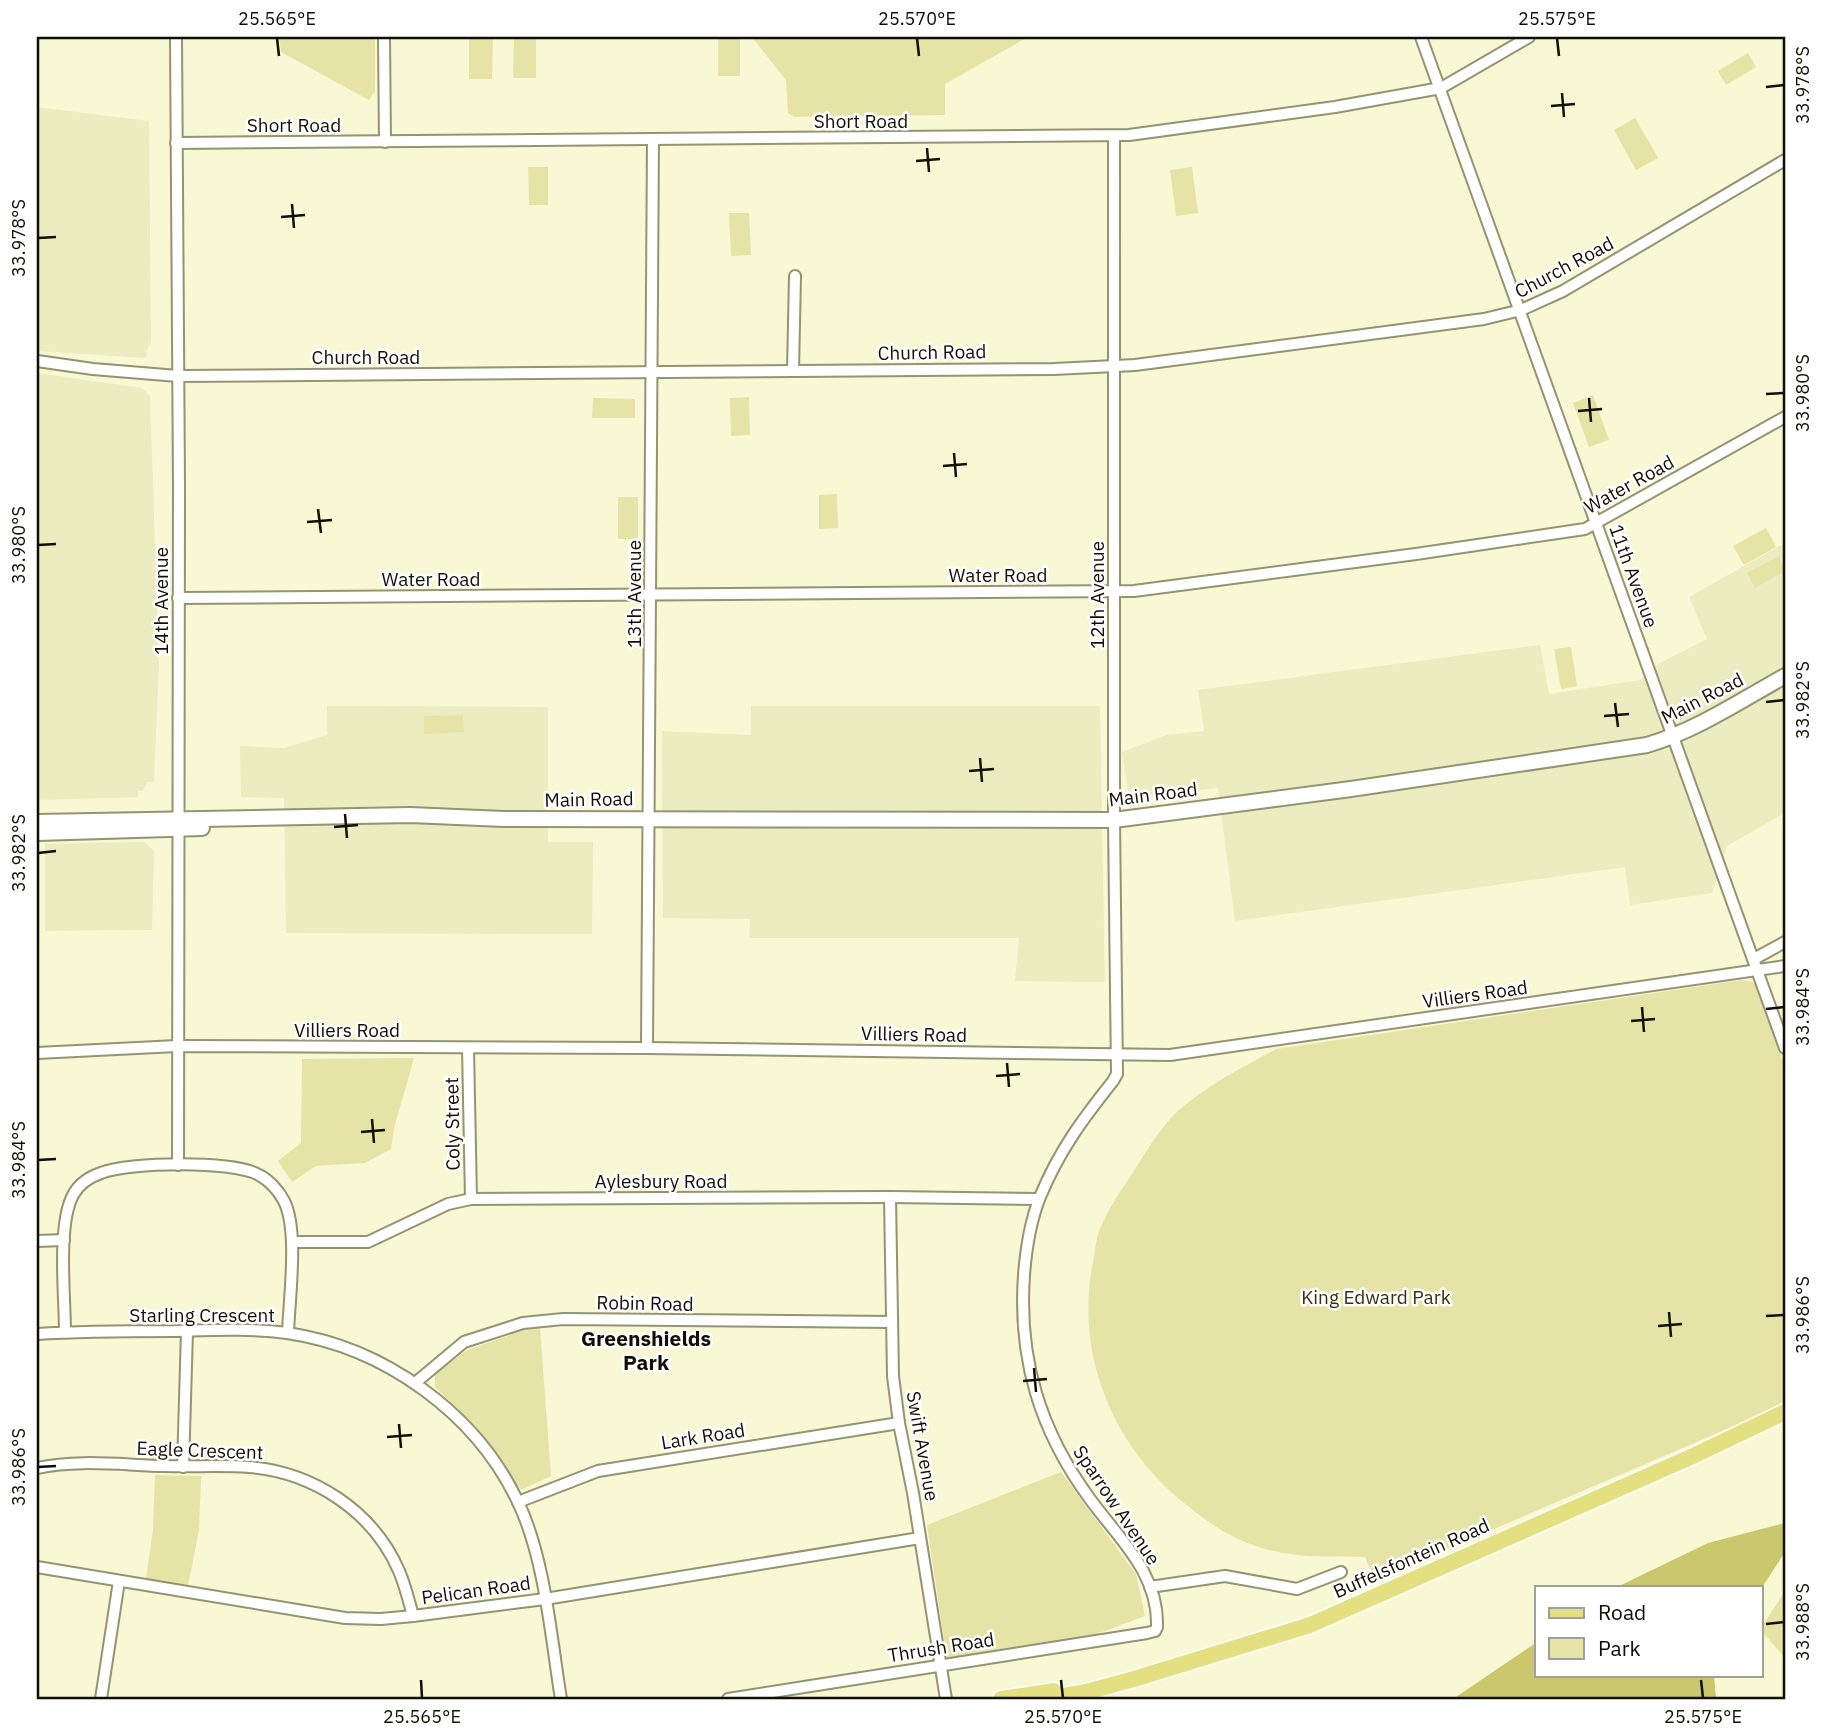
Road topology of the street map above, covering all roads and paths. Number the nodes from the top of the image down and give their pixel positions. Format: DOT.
graph roads {
  1 [pos="176,37"];
  2 [pos="384,37"];
  3 [pos="1421,37"];
  4 [pos="1529,37"];
  5 [pos="1441,88"];
  6 [pos="1114,136"];
  7 [pos="653,139"];
  8 [pos="385,142"];
  9 [pos="176,143"];
  10 [pos="1785,160"];
  11 [pos="795,276"];
  12 [pos="1521,310"];
  13 [pos="37,361"];
  14 [pos="1115,366"];
  15 [pos="793,371"];
  16 [pos="652,373"];
  17 [pos="178,376"];
  18 [pos="1785,417"];
  19 [pos="1596,523"];
  20 [pos="1115,592"];
  21 [pos="652,595"];
  22 [pos="178,598"];
  23 [pos="1785,676"];
  24 [pos="1675,736"];
  25 [pos="648,818"];
  26 [pos="1114,820"];
  27 [pos="37,822"];
  28 [pos="177,824"];
  29 [pos="37,833"];
  30 [pos="1785,942"];
  31 [pos="1755,964"];
  32 [pos="1785,966"];
  33 [pos="177,1046"];
  34 [pos="468,1048"];
  35 [pos="647,1048"];
  36 [pos="1785,1048"];
  37 [pos="37,1053"];
  38 [pos="1116,1054"];
  39 [pos="178,1165"];
  40 [pos="890,1197"];
  41 [pos="471,1199"];
  42 [pos="1039,1199"];
  43 [pos="64,1240"];
  44 [pos="37,1241"];
  45 [pos="292,1242"];
  46 [pos="892,1322"];
  47 [pos="187,1331"];
  48 [pos="65,1332"];
  49 [pos="288,1333"];
  50 [pos="37,1334"];
  51 [pos="415,1383"];
  52 [pos="1785,1412"];
  53 [pos="1785,1420"];
  54 [pos="899,1423"];
  55 [pos="1693,1456"];
  56 [pos="183,1467"];
  57 [pos="37,1468"];
  58 [pos="518,1502"];
  59 [pos="920,1538"];
  60 [pos="37,1567"];
  61 [pos="1341,1572"];
  62 [pos="119,1581"];
  63 [pos="1150,1587"];
  64 [pos="545,1599"];
  65 [pos="413,1616"];
  66 [pos="1157,1627"];
  67 [pos="940,1664"];
  68 [pos="1139,1676"];
  69 [pos="101,1699"];
  70 [pos="561,1699"];
  71 [pos="728,1699"];
  72 [pos="946,1699"];
  73 [pos="1001,1699"];
  74 [pos="1045,1699"];
  1 -- 9 [label="street, 14th Avenue"];
  2 -- 8 [label="street"];
  3 -- 5 [label="street, 11th Avenue"];
  4 -- 5 [label="street, Short Road"];
  5 -- 6 [label="street, Short Road"];
  5 -- 12 [label="street, 11th Avenue"];
  6 -- 7 [label="street, Short Road"];
  6 -- 14 [label="street, 12th Avenue"];
  7 -- 8 [label="street, Short Road"];
  7 -- 16 [label="street, 13th Avenue"];
  8 -- 9 [label="street, Short Road"];
  9 -- 17 [label="street, 14th Avenue"];
  10 -- 12 [label="street, Church Road"];
  11 -- 15 [label="street"];
  12 -- 14 [label="street, Church Road"];
  12 -- 19 [label="street, 11th Avenue"];
  13 -- 17 [label="street, Church Road"];
  14 -- 15 [label="street, Church Road"];
  14 -- 20 [label="street, 12th Avenue"];
  15 -- 16 [label="street, Church Road"];
  16 -- 17 [label="street, Church Road"];
  16 -- 21 [label="street, 13th Avenue"];
  17 -- 22 [label="street, 14th Avenue"];
  18 -- 19 [label="street, Water Road"];
  19 -- 20 [label="street, Water Road"];
  19 -- 24 [label="street, 11th Avenue"];
  20 -- 21 [label="street, Water Road"];
  20 -- 26 [label="street, 12th Avenue"];
  21 -- 22 [label="street, Water Road"];
  21 -- 25 [label="street, 13th Avenue"];
  22 -- 28 [label="street, 14th Avenue"];
  23 -- 24 [label="main road, Main Road"];
  24 -- 26 [label="main road, Main Road"];
  24 -- 31 [label="street, 11th Avenue"];
  25 -- 26 [label="main road, Main Road"];
  25 -- 28 [label="main road, Main Road"];
  25 -- 35 [label="street, 13th Avenue"];
  26 -- 38 [label="street, 12th Avenue"];
  27 -- 28 [label="main road, Main Road"];
  28 -- 29 [label="main road, Main Road"];
  28 -- 33 [label="street, 14th Avenue"];
  30 -- 31 [label="street"];
  31 -- 32 [label="street, Villiers Road"];
  31 -- 36 [label="street, 11th Avenue"];
  31 -- 38 [label="street, Villiers Road"];
  33 -- 34 [label="street, Villiers Road"];
  33 -- 37 [label="street, Villiers Road"];
  33 -- 39 [label="street, 14th Avenue"];
  34 -- 35 [label="street, Villiers Road"];
  34 -- 41 [label="street, Coly Street"];
  35 -- 38 [label="street, Villiers Road"];
  38 -- 42 [label="street, Sparrow Avenue"];
  39 -- 43 [label="street"];
  39 -- 45 [label="street"];
  40 -- 41 [label="street, Aylesbury Road"];
  40 -- 42 [label="street, Aylesbury Road"];
  40 -- 46 [label="street, Swift Avenue"];
  41 -- 45 [label="street, Aylesbury Road"];
  42 -- 63 [label="street, Sparrow Avenue"];
  43 -- 44 [label="street"];
  43 -- 48 [label="street"];
  45 -- 49 [label="street"];
  46 -- 51 [label="street, Robin Road"];
  46 -- 54 [label="street, Swift Avenue"];
  47 -- 48 [label="street, Starling Crescent"];
  47 -- 49 [label="street, Starling Crescent"];
  47 -- 56 [label="street"];
  48 -- 50 [label="street, Starling Crescent"];
  49 -- 51 [label="street, Starling Crescent"];
  51 -- 58 [label="street, Starling Crescent"];
  52 -- 55 [label="main road, Buffelsfontein Road"];
  53 -- 55 [label="main road, Buffelsfontein Road"];
  54 -- 58 [label="street, Lark Road"];
  54 -- 59 [label="street, Swift Avenue"];
  55 -- 68 [label="main road, Buffelsfontein Road"];
  56 -- 57 [label="street, Eagle Crescent"];
  56 -- 65 [label="street, Eagle Crescent"];
  58 -- 64 [label="street, Starling Crescent"];
  59 -- 64 [label="street, Pelican Road"];
  59 -- 67 [label="street, Swift Avenue"];
  60 -- 62 [label="street, Pelican Road"];
  61 -- 63 [label="street"];
  62 -- 65 [label="street, Pelican Road"];
  62 -- 69 [label="street"];
  63 -- 66 [label="street, Sparrow Avenue"];
  64 -- 65 [label="street, Pelican Road"];
  64 -- 70 [label="street, Starling Crescent"];
  66 -- 67 [label="street, Thrush Road"];
  67 -- 71 [label="street, Thrush Road"];
  67 -- 72 [label="street, Swift Avenue"];
  68 -- 73 [label="main road, Buffelsfontein Road"];
  68 -- 74 [label="main road, Buffelsfontein Road"];
}
